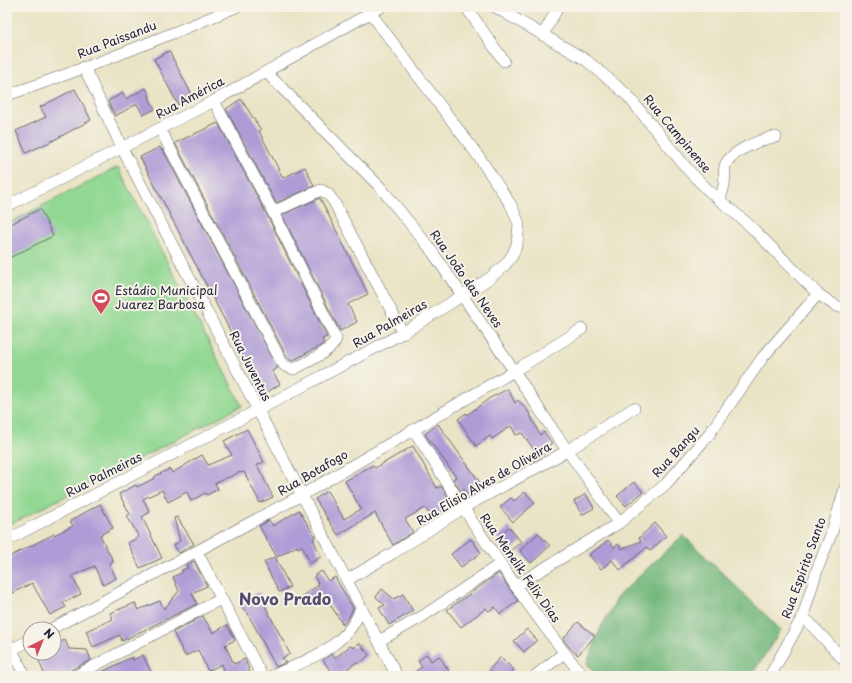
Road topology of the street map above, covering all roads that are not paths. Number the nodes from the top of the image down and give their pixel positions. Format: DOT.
graph roads {
  1 [pos="236,7"];
  2 [pos="381,7"];
  3 [pos="466,7"];
  4 [pos="495,7"];
  5 [pos="558,7"];
  6 [pos="369,10"];
  7 [pos="542,35"];
  8 [pos="504,61"];
  9 [pos="84,67"];
  10 [pos="266,72"];
  11 [pos="7,95"];
  12 [pos="214,101"];
  13 [pos="160,129"];
  14 [pos="776,136"];
  15 [pos="122,148"];
  16 [pos="720,200"];
  17 [pos="7,206"];
  18 [pos="273,212"];
  19 [pos="818,294"];
  20 [pos="463,295"];
  21 [pos="845,308"];
  22 [pos="582,329"];
  23 [pos="403,333"];
  24 [pos="514,371"];
  25 [pos="634,408"];
  26 [pos="258,410"];
  27 [pos="414,430"];
  28 [pos="567,450"];
  29 [pos="845,488"];
  30 [pos="302,495"];
  31 [pos="463,508"];
  32 [pos="619,524"];
  33 [pos="7,540"];
  34 [pos="197,552"];
  35 [pos="500,564"];
  36 [pos="347,580"];
  37 [pos="515,586"];
  38 [pos="221,599"];
  39 [pos="361,607"];
  40 [pos="803,616"];
  41 [pos="62,623"];
  42 [pos="379,641"];
  43 [pos="22,643"];
  44 [pos="9,647"];
  45 [pos="564,654"];
  46 [pos="845,661"];
  47 [pos="25,676"];
  48 [pos="75,676"];
  49 [pos="262,676"];
  50 [pos="272,676"];
  51 [pos="397,676"];
  52 [pos="535,676"];
  53 [pos="583,676"];
  54 [pos="770,676"];
  1 -- 9 [label="street, Rua Paissandu"];
  2 -- 6 [label="street, Rua América"];
  3 -- 8 [label="street"];
  4 -- 7 [label="street, Rua Campinense"];
  5 -- 7 [label="street"];
  6 -- 10 [label="street, Rua América"];
  6 -- 20 [label="street, Rua Palmeiras"];
  7 -- 16 [label="street, Rua Campinense"];
  9 -- 11 [label="street, Rua Paissandu"];
  9 -- 15 [label="street, Rua Juventus"];
  10 -- 12 [label="street, Rua América"];
  10 -- 20 [label="street, Rua João das Neves"];
  12 -- 13 [label="street, Rua América"];
  12 -- 18 [label="street"];
  13 -- 15 [label="street, Rua América"];
  13 -- 18 [label="street"];
  14 -- 16 [label="street"];
  15 -- 17 [label="street, Rua América"];
  15 -- 26 [label="street, Rua Juventus"];
  16 -- 19 [label="street, Rua Campinense"];
  18 -- 23 [label="street"];
  19 -- 21 [label="street, Rua Campinense"];
  19 -- 32 [label="street, Rua Bangu"];
  20 -- 23 [label="street, Rua Palmeiras"];
  20 -- 24 [label="street, Rua João das Neves"];
  22 -- 24 [label="street, Rua Botafogo"];
  23 -- 26 [label="street, Rua Palmeiras"];
  24 -- 27 [label="street, Rua Botafogo"];
  24 -- 28 [label="street, Rua João das Neves"];
  25 -- 28 [label="street, Rua Elisio Alves de Oliveira"];
  26 -- 30 [label="street, Rua Juventus"];
  26 -- 33 [label="street, Rua Palmeiras"];
  27 -- 30 [label="street, Rua Botafogo"];
  27 -- 31 [label="street, Rua Menelik Felix Dias"];
  28 -- 31 [label="street, Rua Elisio Alves de Oliveira"];
  28 -- 32 [label="street, Rua João das Neves"];
  29 -- 40 [label="street, Rua Espírito Santo"];
  30 -- 34 [label="street, Rua Botafogo"];
  30 -- 36 [label="street, Rua Juventus"];
  31 -- 35 [label="street, Rua Menelik Felix Dias"];
  31 -- 36 [label="street, Rua Elisio Alves de Oliveira"];
  32 -- 37 [label="street, Rua Bangu"];
  34 -- 38 [label="street"];
  34 -- 41 [label="street, Rua Botafogo"];
  35 -- 37 [label="street, Rua Menelik Felix Dias"];
  35 -- 42 [label="street"];
  36 -- 39 [label="street, Rua Juventus"];
  37 -- 45 [label="street, Rua Menelik Felix Dias"];
  38 -- 48 [label="street"];
  38 -- 49 [label="street"];
  39 -- 42 [label="street, Rua Juventus"];
  39 -- 50 [label="street"];
  40 -- 46 [label="street"];
  40 -- 54 [label="street, Rua Espírito Santo"];
  42 -- 51 [label="street, Rua Juventus"];
  43 -- 44 [label="street"];
  44 -- 47 [label="street"];
  45 -- 52 [label="street"];
  45 -- 53 [label="street, Rua Menelik Felix Dias"];
}
